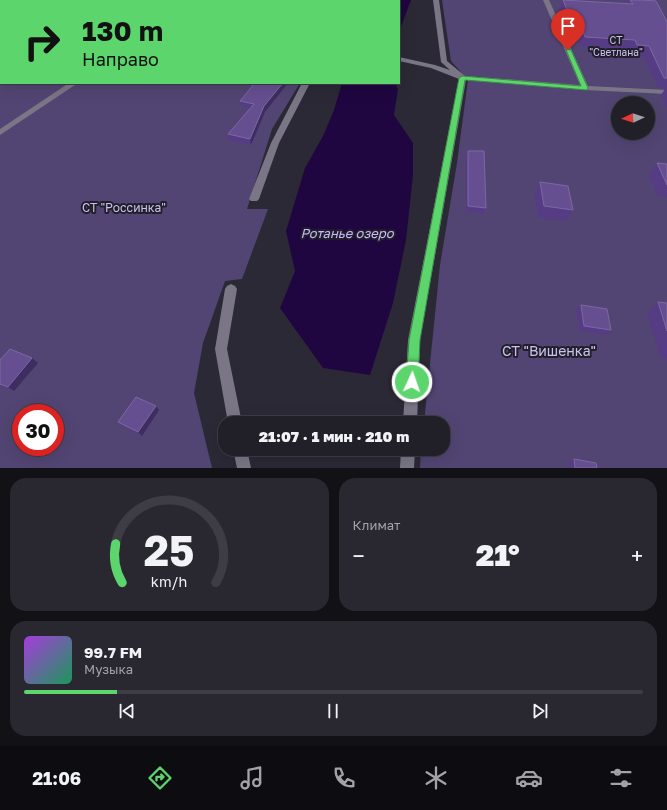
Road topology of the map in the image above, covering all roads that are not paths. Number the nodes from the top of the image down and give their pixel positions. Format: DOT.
graph roads {
  1 [pos="436,0"];
  2 [pos="546,0"];
  3 [pos="400,59"];
  4 [pos="462,78"];
  5 [pos="73,84"];
  6 [pos="305,84"];
  7 [pos="585,88"];
  8 [pos="667,92"];
  9 [pos="0,133"];
  10 [pos="254,198"];
  11 [pos="231,288"];
  12 [pos="234,416"];
  13 [pos="410,416"];
  14 [pos="241,456"];
  15 [pos="408,456"];
  16 [pos="244,468"];
  17 [pos="407,468"];
  1 -- 4 [label="street"];
  2 -- 7 [label="street"];
  3 -- 4 [label="street"];
  4 -- 7 [label="street"];
  4 -- 13 [label="street"];
  5 -- 9 [label="street"];
  6 -- 10 [label="street"];
  7 -- 8 [label="street"];
  11 -- 12 [label="street"];
  14 -- 16 [label="street"];
  15 -- 17 [label="street"];
}
